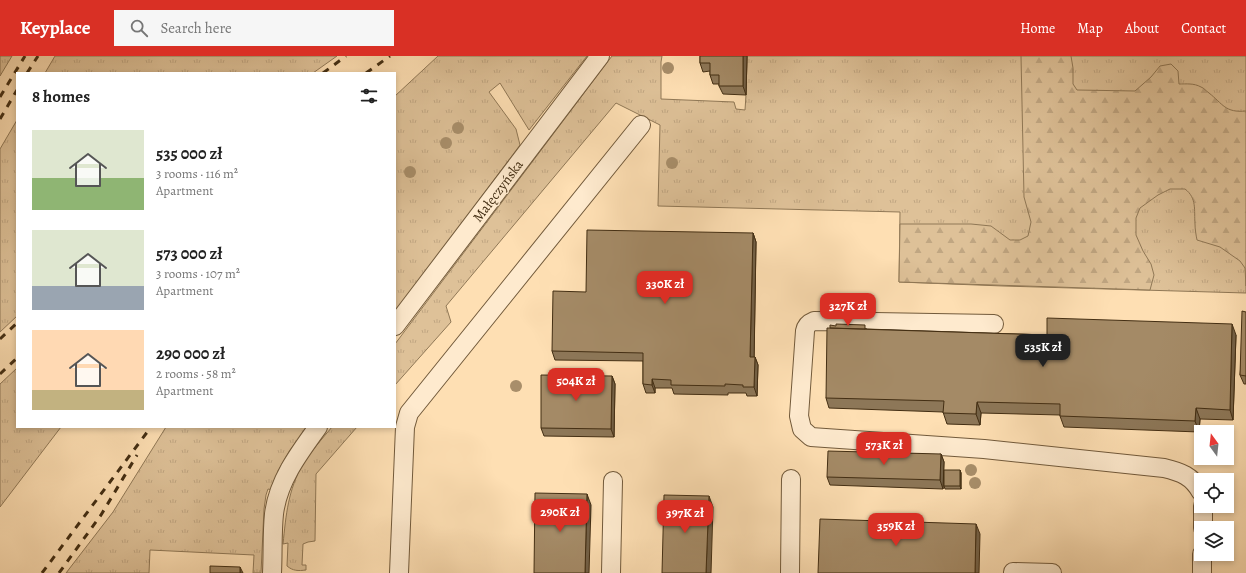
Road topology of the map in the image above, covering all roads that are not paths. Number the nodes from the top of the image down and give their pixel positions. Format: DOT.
graph roads {
  1 [pos="600,56"];
  2 [pos="641,125"];
  3 [pos="994,324"];
  4 [pos="396,325"];
  5 [pos="317,428"];
  6 [pos="791,479"];
  7 [pos="613,481"];
  8 [pos="1194,481"];
  9 [pos="1202,561"];
  10 [pos="1013,572"];
  11 [pos="272,573"];
  12 [pos="399,573"];
  13 [pos="611,573"];
  14 [pos="790,573"];
  15 [pos="1052,573"];
  16 [pos="1202,573"];
  1 -- 4 [label="street, Małęczyńska"];
  2 -- 12 [label="street"];
  3 -- 8 [label="street"];
  5 -- 11 [label="street"];
  6 -- 14 [label="street"];
  7 -- 13 [label="street"];
  9 -- 16 [label="street"];
  10 -- 15 [label="street"];
}
